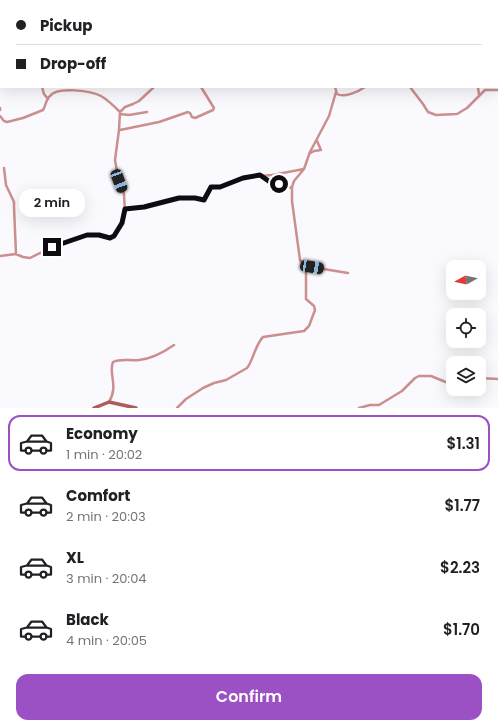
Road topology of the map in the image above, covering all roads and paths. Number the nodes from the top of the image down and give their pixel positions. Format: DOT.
graph roads {
  1 [pos="42,88"];
  2 [pos="153,88"];
  3 [pos="202,88"];
  4 [pos="335,88"];
  5 [pos="363,88"];
  6 [pos="411,88"];
  7 [pos="478,88"];
  8 [pos="498,90"];
  9 [pos="336,92"];
  10 [pos="339,95"];
  11 [pos="479,95"];
  12 [pos="334,97"];
  13 [pos="48,99"];
  14 [pos="147,112"];
  15 [pos="120,113"];
  16 [pos="0,116"];
  17 [pos="120,130"];
  18 [pos="317,140"];
  19 [pos="309,155"];
  20 [pos="4,168"];
  21 [pos="304,169"];
  22 [pos="294,170"];
  23 [pos="260,175"];
  24 [pos="297,178"];
  25 [pos="292,188"];
  26 [pos="125,209"];
  27 [pos="16,254"];
  28 [pos="0,256"];
  29 [pos="305,266"];
  30 [pos="348,273"];
  31 [pos="174,345"];
  32 [pos="486,378"];
  33 [pos="498,379"];
  34 [pos="446,382"];
  35 [pos="109,402"];
  36 [pos="380,407"];
  37 [pos="94,408"];
  38 [pos="136,408"];
  39 [pos="177,408"];
  40 [pos="359,408"];
  1 -- 13 [label="street"];
  2 -- 15 [label="street"];
  3 -- 17 [label="street"];
  4 -- 9 [label="street"];
  5 -- 10 [label="street"];
  6 -- 11 [label="street"];
  7 -- 11 [label="street"];
  8 -- 11 [label="street"];
  9 -- 10 [label="street"];
  9 -- 12 [label="street"];
  10 -- 12 [label="street"];
  12 -- 18 [label="street"];
  13 -- 15 [label="street"];
  13 -- 16 [label="street"];
  14 -- 15 [label="street"];
  15 -- 17 [label="street"];
  17 -- 26 [label="street"];
  18 -- 19 [label="street"];
  18 -- 19 [label="street"];
  19 -- 21 [label="street"];
  20 -- 27 [label="street"];
  21 -- 22 [label="street"];
  21 -- 24 [label="street"];
  22 -- 23 [label="street"];
  22 -- 24 [label="street"];
  23 -- 25 [label="street"];
  23 -- 26 [label="street"];
  24 -- 25 [label="street"];
  25 -- 29 [label="street"];
  26 -- 27 [label="street"];
  27 -- 28 [label="street"];
  29 -- 30 [label="street"];
  29 -- 39 [label="street"];
  31 -- 35 [label="street"];
  32 -- 33 [label="street"];
  34 -- 36 [label="street"];
  35 -- 37 [label="street"];
  35 -- 38 [label="street"];
  36 -- 40 [label="street"];
}
